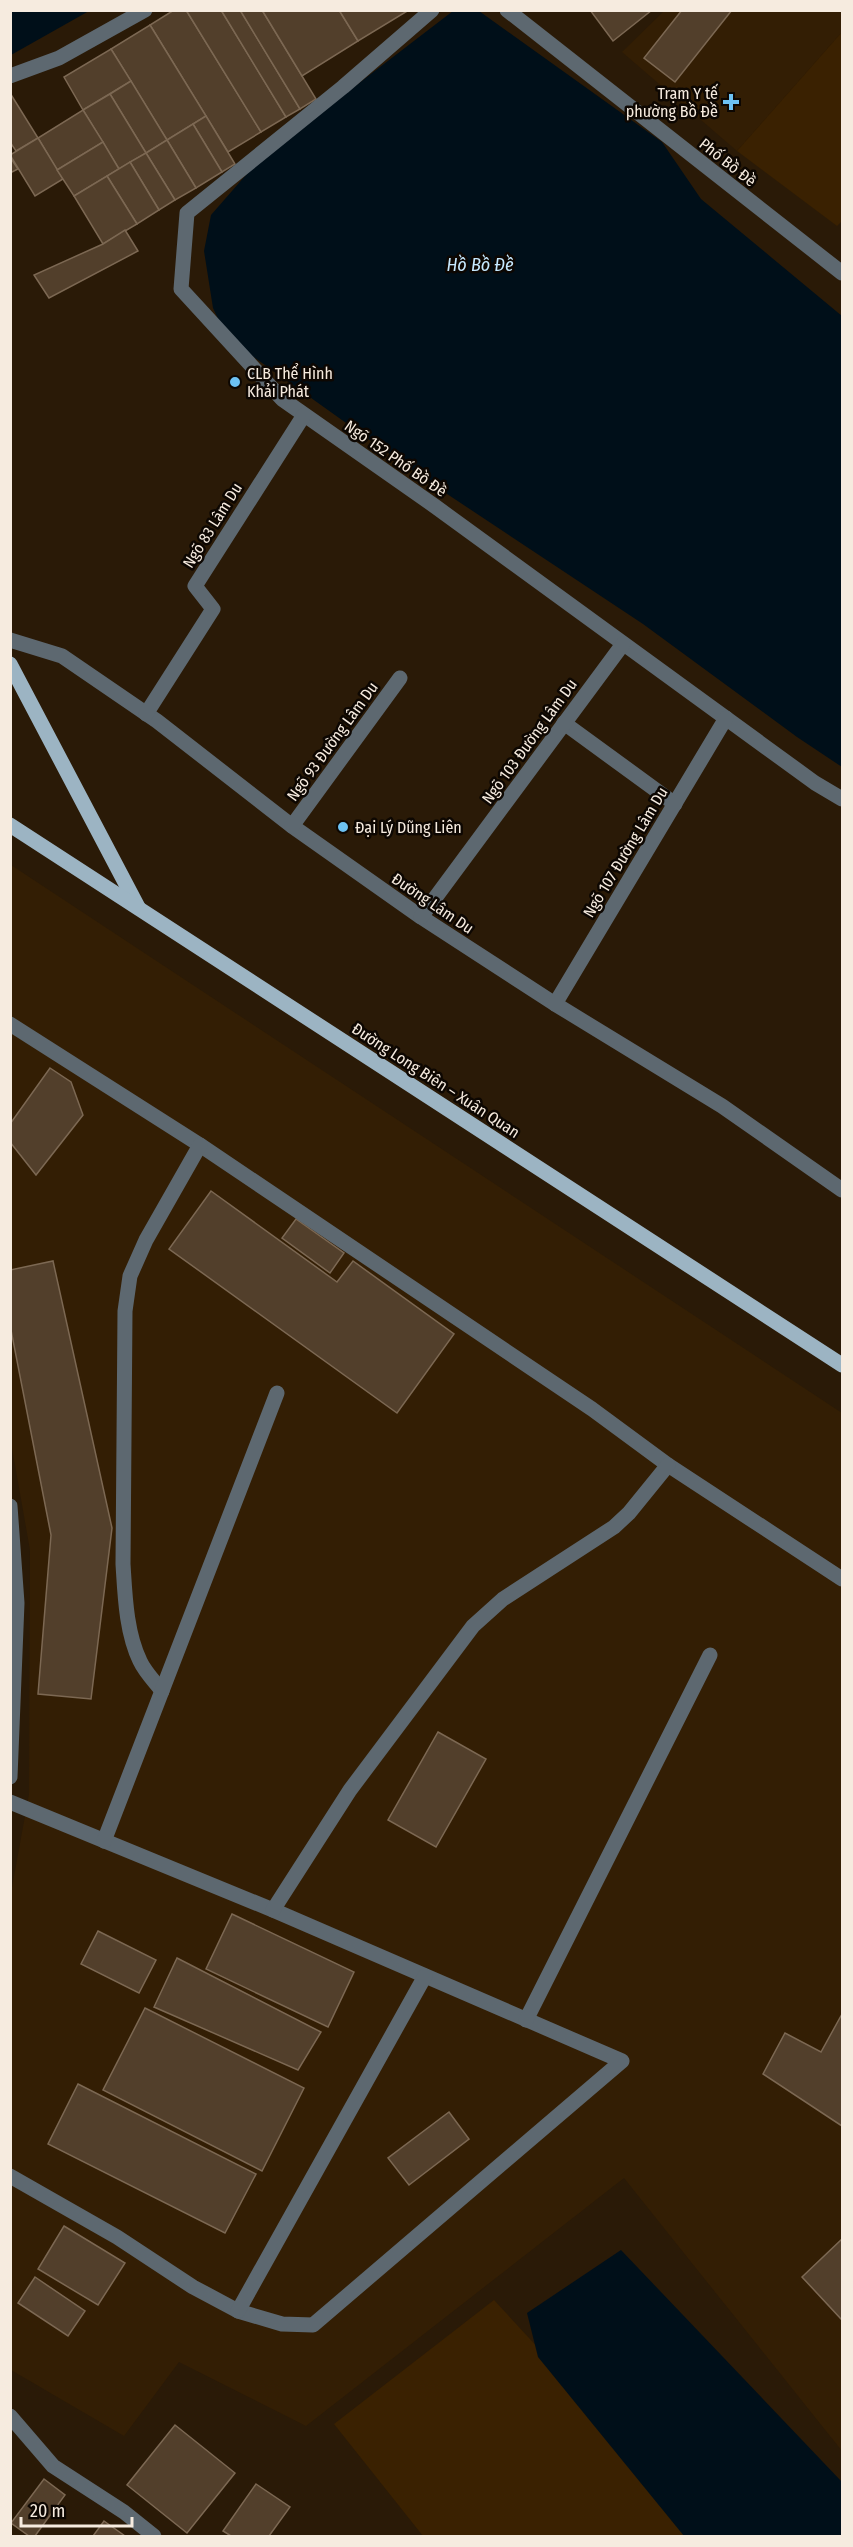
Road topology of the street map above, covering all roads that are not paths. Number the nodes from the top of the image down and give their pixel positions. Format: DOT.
graph roads {
  1 [pos="145,10"];
  2 [pos="432,10"];
  3 [pos="507,10"];
  4 [pos="10,76"];
  5 [pos="843,273"];
  6 [pos="304,415"];
  7 [pos="10,640"];
  8 [pos="623,644"];
  9 [pos="10,664"];
  10 [pos="400,678"];
  11 [pos="146,714"];
  12 [pos="726,718"];
  13 [pos="564,723"];
  14 [pos="843,799"];
  15 [pos="675,804"];
  16 [pos="10,825"];
  17 [pos="292,826"];
  18 [pos="140,910"];
  19 [pos="421,917"];
  20 [pos="555,1004"];
  21 [pos="10,1024"];
  22 [pos="200,1145"];
  23 [pos="843,1190"];
  24 [pos="843,1365"];
  25 [pos="278,1392"];
  26 [pos="668,1465"];
  27 [pos="10,1506"];
  28 [pos="843,1579"];
  29 [pos="710,1655"];
  30 [pos="162,1691"];
  31 [pos="10,1777"];
  32 [pos="10,1802"];
  33 [pos="104,1841"];
  34 [pos="273,1910"];
  35 [pos="425,1976"];
  36 [pos="526,2020"];
  37 [pos="10,2176"];
  38 [pos="238,2311"];
  39 [pos="10,2416"];
  40 [pos="154,2536"];
  1 -- 4 [label="street"];
  2 -- 6 [label="street, Ngõ 152 Phố Bồ Đề"];
  3 -- 5 [label="street, Phố Bồ Đề"];
  6 -- 8 [label="street, Ngõ 152 Phố Bồ Đề"];
  6 -- 11 [label="street, Ngõ 83 Lâm Du"];
  7 -- 11 [label="street, Đường Lâm Du"];
  8 -- 12 [label="street, Ngõ 152 Phố Bồ Đề"];
  8 -- 13 [label="street, Ngõ 103 Đường Lâm Du"];
  9 -- 18 [label="main road"];
  10 -- 17 [label="street, Ngõ 93 Đường Lâm Du"];
  11 -- 17 [label="street, Đường Lâm Du"];
  12 -- 14 [label="street, Ngõ 152 Phố Bồ Đề"];
  12 -- 15 [label="street, Ngõ 107 Đường Lâm Du"];
  13 -- 15 [label="street"];
  13 -- 19 [label="street, Ngõ 103 Đường Lâm Du"];
  15 -- 20 [label="street, Ngõ 107 Đường Lâm Du"];
  16 -- 18 [label="main road, Đường Long Biên – Xuân Quan"];
  17 -- 19 [label="street, Đường Lâm Du"];
  18 -- 24 [label="main road, Đường Long Biên – Xuân Quan"];
  19 -- 20 [label="street, Đường Lâm Du"];
  20 -- 23 [label="street, Đường Lâm Du"];
  21 -- 22 [label="street"];
  22 -- 26 [label="street"];
  22 -- 30 [label="street"];
  25 -- 30 [label="street"];
  26 -- 28 [label="street"];
  26 -- 34 [label="street"];
  27 -- 31 [label="street"];
  29 -- 36 [label="street"];
  30 -- 33 [label="street"];
  32 -- 33 [label="street"];
  33 -- 34 [label="street"];
  34 -- 35 [label="street"];
  35 -- 36 [label="street"];
  35 -- 38 [label="street"];
  36 -- 38 [label="street"];
  37 -- 38 [label="street"];
  39 -- 40 [label="street"];
}
